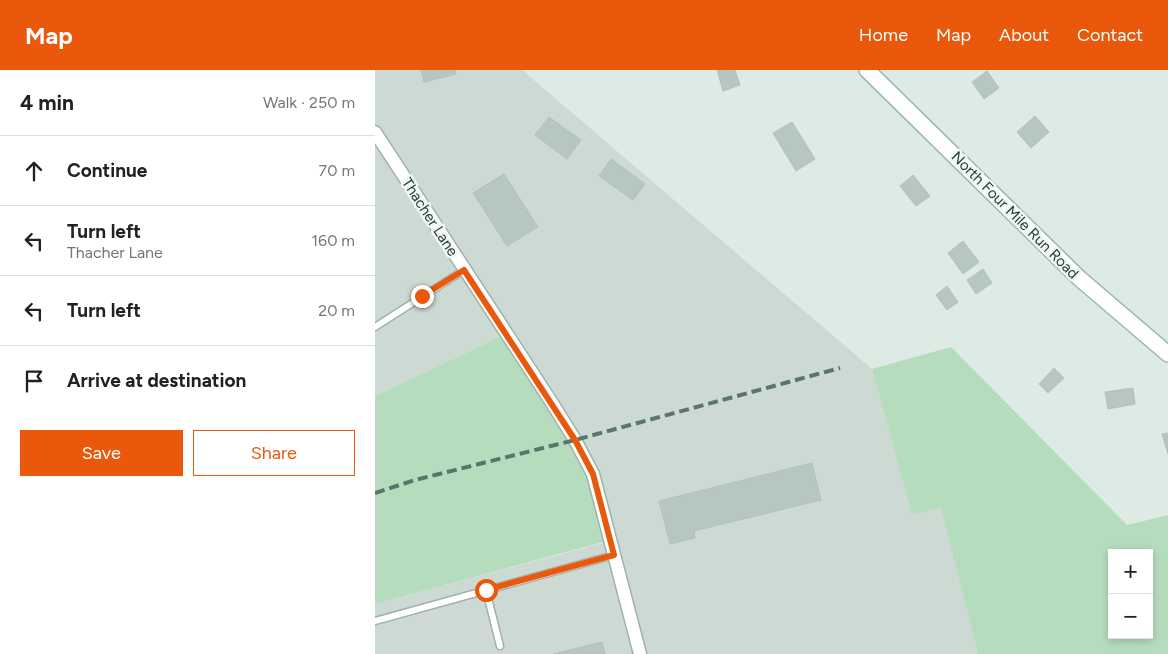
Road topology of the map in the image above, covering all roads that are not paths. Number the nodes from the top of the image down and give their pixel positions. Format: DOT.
graph roads {
  1 [pos="867,70"];
  2 [pos="375,132"];
  3 [pos="464,270"];
  4 [pos="375,327"];
  5 [pos="1168,354"];
  6 [pos="614,555"];
  7 [pos="486,590"];
  8 [pos="375,621"];
  9 [pos="500,646"];
  10 [pos="640,654"];
  1 -- 5 [label="street, North Four Mile Run Road"];
  2 -- 3 [label="street, Thacher Lane"];
  3 -- 4 [label="lane"];
  3 -- 6 [label="street, Thacher Lane"];
  6 -- 7 [label="lane"];
  6 -- 10 [label="street, Thacher Lane"];
  7 -- 8 [label="lane"];
  7 -- 9 [label="lane"];
}
